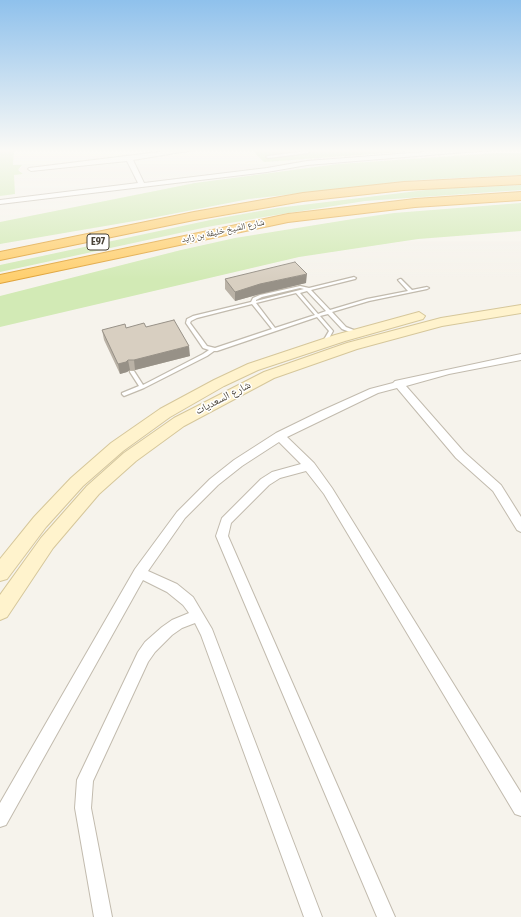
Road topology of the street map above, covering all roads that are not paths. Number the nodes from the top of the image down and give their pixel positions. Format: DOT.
graph roads {
  1 [pos="77,193"];
  2 [pos="337,193"];
  3 [pos="521,196"];
  4 [pos="0,202"];
  5 [pos="194,216"];
  6 [pos="238,228"];
  7 [pos="0,245"];
  8 [pos="0,256"];
  9 [pos="0,261"];
  10 [pos="354,278"];
  11 [pos="0,279"];
  12 [pos="400,280"];
  13 [pos="427,288"];
  14 [pos="308,289"];
  15 [pos="0,292"];
  16 [pos="297,292"];
  17 [pos="412,292"];
  18 [pos="521,300"];
  19 [pos="253,303"];
  20 [pos="521,309"];
  21 [pos="329,312"];
  22 [pos="318,315"];
  23 [pos="274,329"];
  24 [pos="359,333"];
  25 [pos="323,344"];
  26 [pos="212,350"];
  27 [pos="521,357"];
  28 [pos="132,372"];
  29 [pos="398,383"];
  30 [pos="142,387"];
  31 [pos="124,394"];
  32 [pos="280,436"];
  33 [pos="310,466"];
  34 [pos="521,526"];
  35 [pos="0,573"];
  36 [pos="140,574"];
  37 [pos="0,611"];
  38 [pos="198,616"];
  39 [pos="521,808"];
  40 [pos="0,819"];
  41 [pos="103,917"];
  42 [pos="313,917"];
  43 [pos="386,917"];
  1 -- 4 [label="street"];
  2 -- 5 [label="highway, شارع الشيخ خليفة بن زايد"];
  3 -- 6 [label="highway, شارع الشيخ خليفة بن زايد"];
  5 -- 7 [label="highway"];
  5 -- 8 [label="highway, شارع الشيخ خليفة بن زايد"];
  5 -- 9 [label="highway, E97"];
  6 -- 11 [label="highway, شارع الشيخ خليفة بن زايد"];
  6 -- 15 [label="highway"];
  10 -- 14 [label="lane"];
  12 -- 17 [label="lane"];
  13 -- 17 [label="lane"];
  14 -- 16 [label="lane"];
  14 -- 19 [label="lane"];
  14 -- 21 [label="lane"];
  16 -- 19 [label="lane"];
  16 -- 22 [label="lane"];
  17 -- 21 [label="lane"];
  18 -- 24 [label="street, شارع السعديات"];
  19 -- 23 [label="lane"];
  19 -- 26 [label="lane"];
  20 -- 37 [label="street, شارع السعديات"];
  21 -- 22 [label="lane"];
  21 -- 24 [label="lane"];
  22 -- 23 [label="lane"];
  22 -- 25 [label="lane"];
  23 -- 26 [label="lane"];
  24 -- 25 [label="street, شارع السعديات"];
  25 -- 35 [label="street, شارع السعديات"];
  26 -- 30 [label="lane"];
  27 -- 29 [label="street"];
  28 -- 30 [label="lane"];
  29 -- 32 [label="street"];
  29 -- 34 [label="street"];
  30 -- 31 [label="lane"];
  32 -- 33 [label="street"];
  32 -- 36 [label="street"];
  33 -- 39 [label="street"];
  33 -- 43 [label="street"];
  36 -- 38 [label="street"];
  36 -- 40 [label="street"];
  38 -- 41 [label="street"];
  38 -- 42 [label="street"];
}
